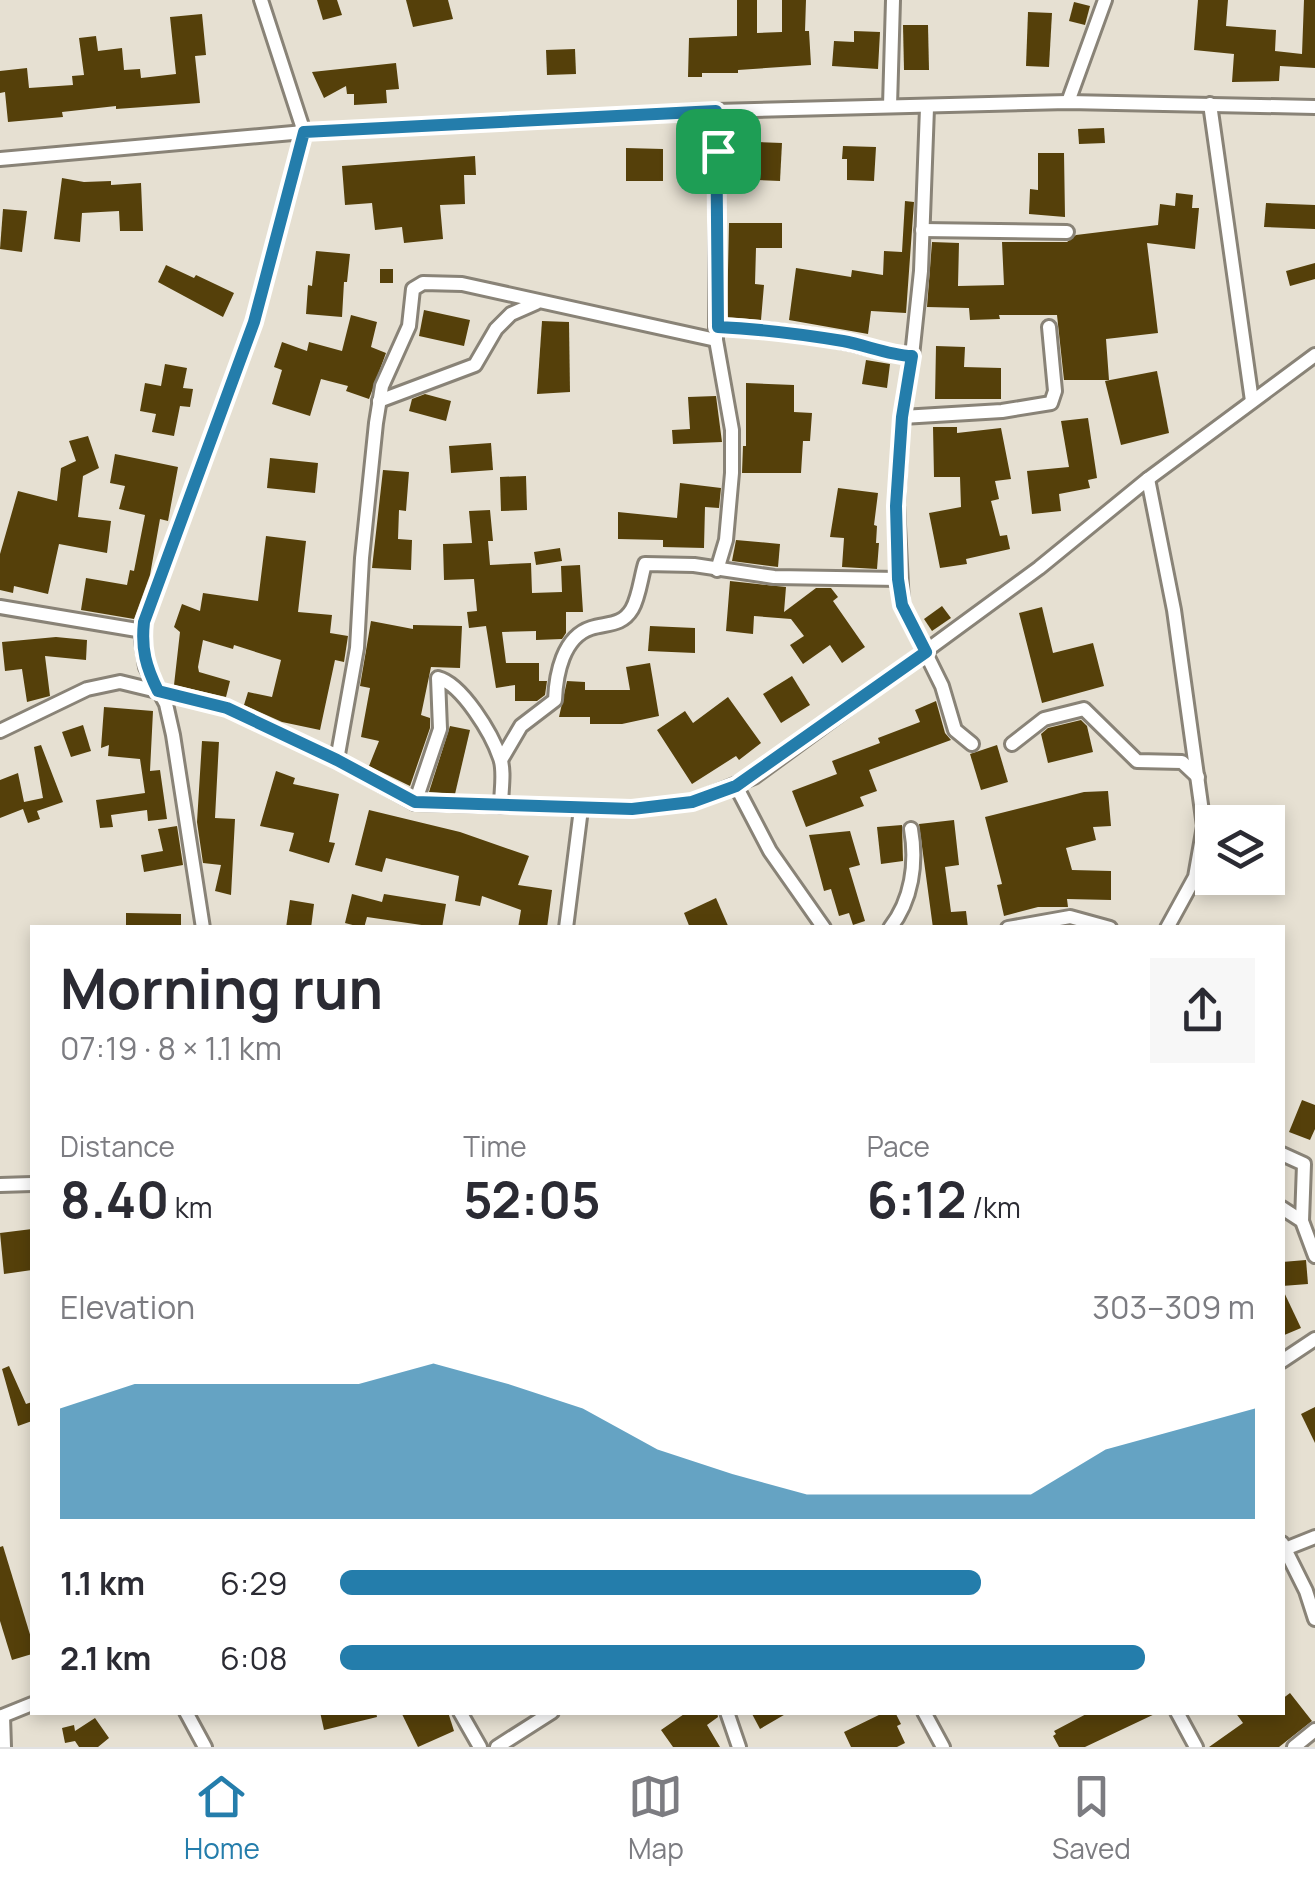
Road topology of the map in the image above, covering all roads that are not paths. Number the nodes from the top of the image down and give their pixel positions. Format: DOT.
graph roads {
  1 [pos="261,0"];
  2 [pos="893,0"];
  3 [pos="1105,0"];
  4 [pos="1068,102"];
  5 [pos="1210,104"];
  6 [pos="890,106"];
  7 [pos="1315,107"];
  8 [pos="927,108"];
  9 [pos="716,111"];
  10 [pos="304,132"];
  11 [pos="0,159"];
  12 [pos="922,230"];
  13 [pos="1067,232"];
  14 [pos="536,303"];
  15 [pos="1049,327"];
  16 [pos="717,334"];
  17 [pos="1315,355"];
  18 [pos="912,356"];
  19 [pos="379,401"];
  20 [pos="1252,401"];
  21 [pos="902,417"];
  22 [pos="1148,479"];
  23 [pos="717,570"];
  24 [pos="898,579"];
  25 [pos="0,608"];
  26 [pos="143,631"];
  27 [pos="926,652"];
  28 [pos="158,691"];
  29 [pos="0,731"];
  30 [pos="972,744"];
  31 [pos="1012,744"];
  32 [pos="337,760"];
  33 [pos="501,760"];
  34 [pos="1198,777"];
  35 [pos="736,786"];
  36 [pos="415,802"];
  37 [pos="502,806"];
  38 [pos="581,809"];
  39 [pos="911,829"];
  40 [pos="203,925"];
  41 [pos="566,925"];
  42 [pos="822,925"];
  43 [pos="892,925"];
  44 [pos="1027,925"];
  45 [pos="1098,925"];
  46 [pos="1168,925"];
  47 [pos="1285,1155"];
  48 [pos="30,1184"];
  49 [pos="0,1185"];
  50 [pos="1285,1210"];
  51 [pos="1302,1221"];
  52 [pos="1315,1256"];
  53 [pos="1315,1340"];
  54 [pos="1285,1359"];
  55 [pos="1315,1537"];
  56 [pos="1285,1546"];
  57 [pos="1285,1548"];
  58 [pos="1315,1619"];
  59 [pos="30,1705"];
  60 [pos="188,1715"];
  61 [pos="462,1715"];
  62 [pos="547,1715"];
  63 [pos="728,1715"];
  64 [pos="926,1715"];
  65 [pos="1178,1715"];
  66 [pos="2,1716"];
  67 [pos="1315,1730"];
  68 [pos="4,1747"];
  69 [pos="205,1747"];
  70 [pos="480,1747"];
  71 [pos="496,1747"];
  72 [pos="739,1747"];
  73 [pos="942,1747"];
  74 [pos="1196,1747"];
  75 [pos="1294,1747"];
  1 -- 10 [label="street"];
  2 -- 6 [label="street"];
  3 -- 4 [label="street"];
  4 -- 5 [label="street"];
  4 -- 8 [label="street"];
  5 -- 7 [label="street"];
  5 -- 20 [label="street"];
  6 -- 8 [label="street"];
  6 -- 9 [label="street"];
  8 -- 12 [label="street"];
  9 -- 10 [label="street"];
  9 -- 16 [label="street"];
  10 -- 11 [label="street"];
  10 -- 26 [label="street"];
  12 -- 13 [label="street"];
  12 -- 18 [label="street"];
  14 -- 16 [label="street"];
  14 -- 19 [label="street"];
  14 -- 19 [label="street"];
  15 -- 21 [label="street"];
  16 -- 18 [label="street"];
  16 -- 23 [label="street"];
  17 -- 20 [label="street"];
  18 -- 21 [label="street"];
  19 -- 32 [label="street"];
  20 -- 22 [label="street"];
  21 -- 24 [label="street"];
  22 -- 27 [label="street"];
  22 -- 34 [label="street"];
  23 -- 24 [label="street"];
  23 -- 33 [label="street"];
  24 -- 27 [label="street"];
  25 -- 26 [label="street"];
  26 -- 28 [label="street"];
  27 -- 30 [label="street"];
  27 -- 35 [label="street"];
  28 -- 29 [label="street"];
  28 -- 32 [label="street"];
  28 -- 40 [label="street"];
  31 -- 34 [label="street"];
  32 -- 36 [label="street"];
  33 -- 36 [label="street"];
  33 -- 37 [label="street"];
  34 -- 46 [label="street"];
  35 -- 38 [label="street"];
  35 -- 42 [label="street"];
  36 -- 37 [label="street"];
  37 -- 38 [label="street"];
  38 -- 41 [label="street"];
  39 -- 43 [label="street"];
  44 -- 45 [label="street"];
  47 -- 51 [label="street"];
  48 -- 49 [label="street"];
  50 -- 51 [label="street"];
  51 -- 52 [label="street"];
  53 -- 54 [label="street"];
  55 -- 56 [label="street"];
  57 -- 58 [label="street"];
  59 -- 66 [label="street"];
  60 -- 69 [label="street"];
  61 -- 70 [label="street"];
  62 -- 71 [label="street"];
  63 -- 72 [label="street"];
  64 -- 73 [label="street"];
  65 -- 74 [label="street"];
  66 -- 68 [label="street"];
  67 -- 75 [label="street"];
}
